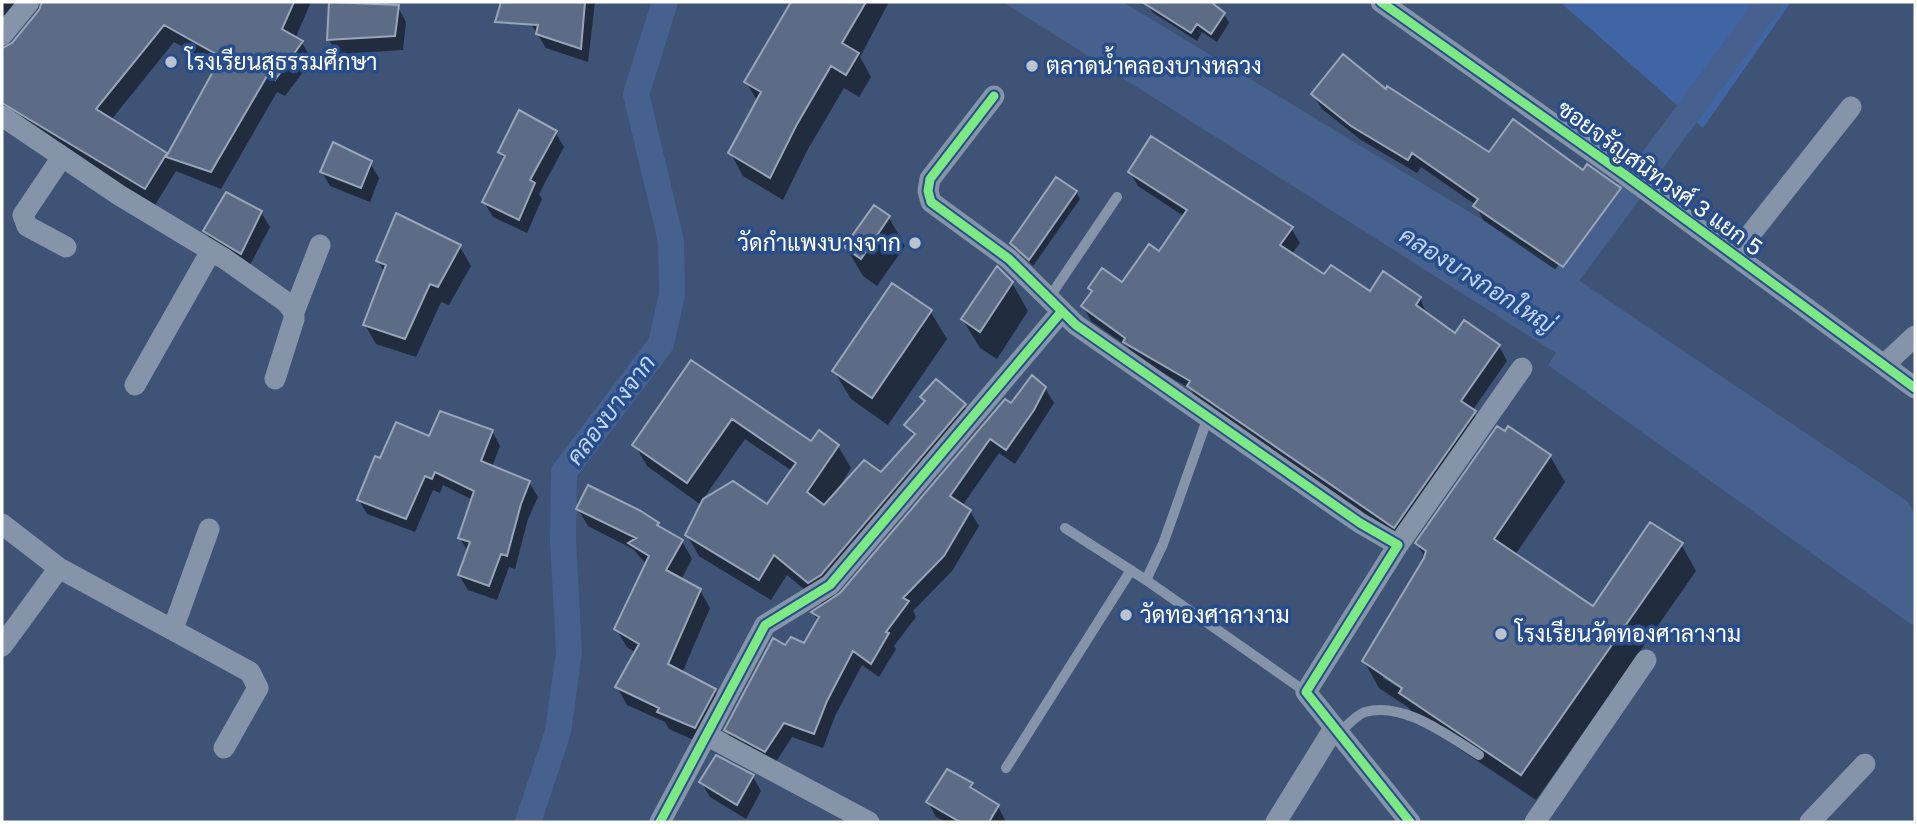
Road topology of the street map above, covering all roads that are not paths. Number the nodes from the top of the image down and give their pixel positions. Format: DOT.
graph roads {
  1 [pos="29,2"];
  2 [pos="1381,2"];
  3 [pos="2,35"];
  4 [pos="994,96"];
  5 [pos="1850,107"];
  6 [pos="2,116"];
  7 [pos="62,157"];
  8 [pos="1117,197"];
  9 [pos="320,245"];
  10 [pos="66,247"];
  11 [pos="211,251"];
  12 [pos="1734,255"];
  13 [pos="1055,305"];
  14 [pos="294,312"];
  15 [pos="1915,336"];
  16 [pos="1884,365"];
  17 [pos="1522,368"];
  18 [pos="275,379"];
  19 [pos="135,385"];
  20 [pos="1915,388"];
  21 [pos="1208,417"];
  22 [pos="2,524"];
  23 [pos="1065,528"];
  24 [pos="209,529"];
  25 [pos="1398,545"];
  26 [pos="59,568"];
  27 [pos="1131,569"];
  28 [pos="1146,580"];
  29 [pos="173,629"];
  30 [pos="2,646"];
  31 [pos="1646,660"];
  32 [pos="1306,692"];
  33 [pos="1337,730"];
  34 [pos="708,736"];
  35 [pos="224,748"];
  36 [pos="1479,755"];
  37 [pos="1865,764"];
  38 [pos="1006,768"];
  39 [pos="664,821"];
  40 [pos="869,822"];
  41 [pos="1276,822"];
  42 [pos="1410,822"];
  43 [pos="1535,822"];
  44 [pos="1810,822"];
  1 -- 3 [label="street"];
  2 -- 12 [label="street, ซอยจรัญสนิทวงศ์ 3 แยก 5"];
  4 -- 13 [label="street"];
  5 -- 12 [label="street"];
  6 -- 7 [label="street"];
  7 -- 10 [label="street"];
  7 -- 11 [label="street"];
  8 -- 13 [label="lane"];
  9 -- 14 [label="street"];
  11 -- 14 [label="street"];
  11 -- 19 [label="street"];
  12 -- 16 [label="street, ซอยจรัญสนิทวงศ์ 3 แยก 5"];
  13 -- 21 [label="street"];
  13 -- 34 [label="street"];
  14 -- 18 [label="street"];
  15 -- 16 [label="street"];
  16 -- 20 [label="street, ซอยจรัญสนิทวงศ์ 3 แยก 5"];
  17 -- 25 [label="street"];
  21 -- 25 [label="street"];
  21 -- 28 [label="lane"];
  22 -- 26 [label="street"];
  23 -- 27 [label="lane"];
  24 -- 29 [label="street"];
  25 -- 32 [label="street"];
  26 -- 29 [label="street"];
  26 -- 30 [label="street"];
  27 -- 28 [label="lane"];
  27 -- 38 [label="lane"];
  28 -- 32 [label="lane"];
  29 -- 35 [label="street"];
  31 -- 43 [label="street"];
  32 -- 33 [label="street"];
  33 -- 36 [label="lane"];
  33 -- 41 [label="street"];
  33 -- 42 [label="street"];
  34 -- 39 [label="street"];
  34 -- 40 [label="street"];
  37 -- 44 [label="street"];
}
